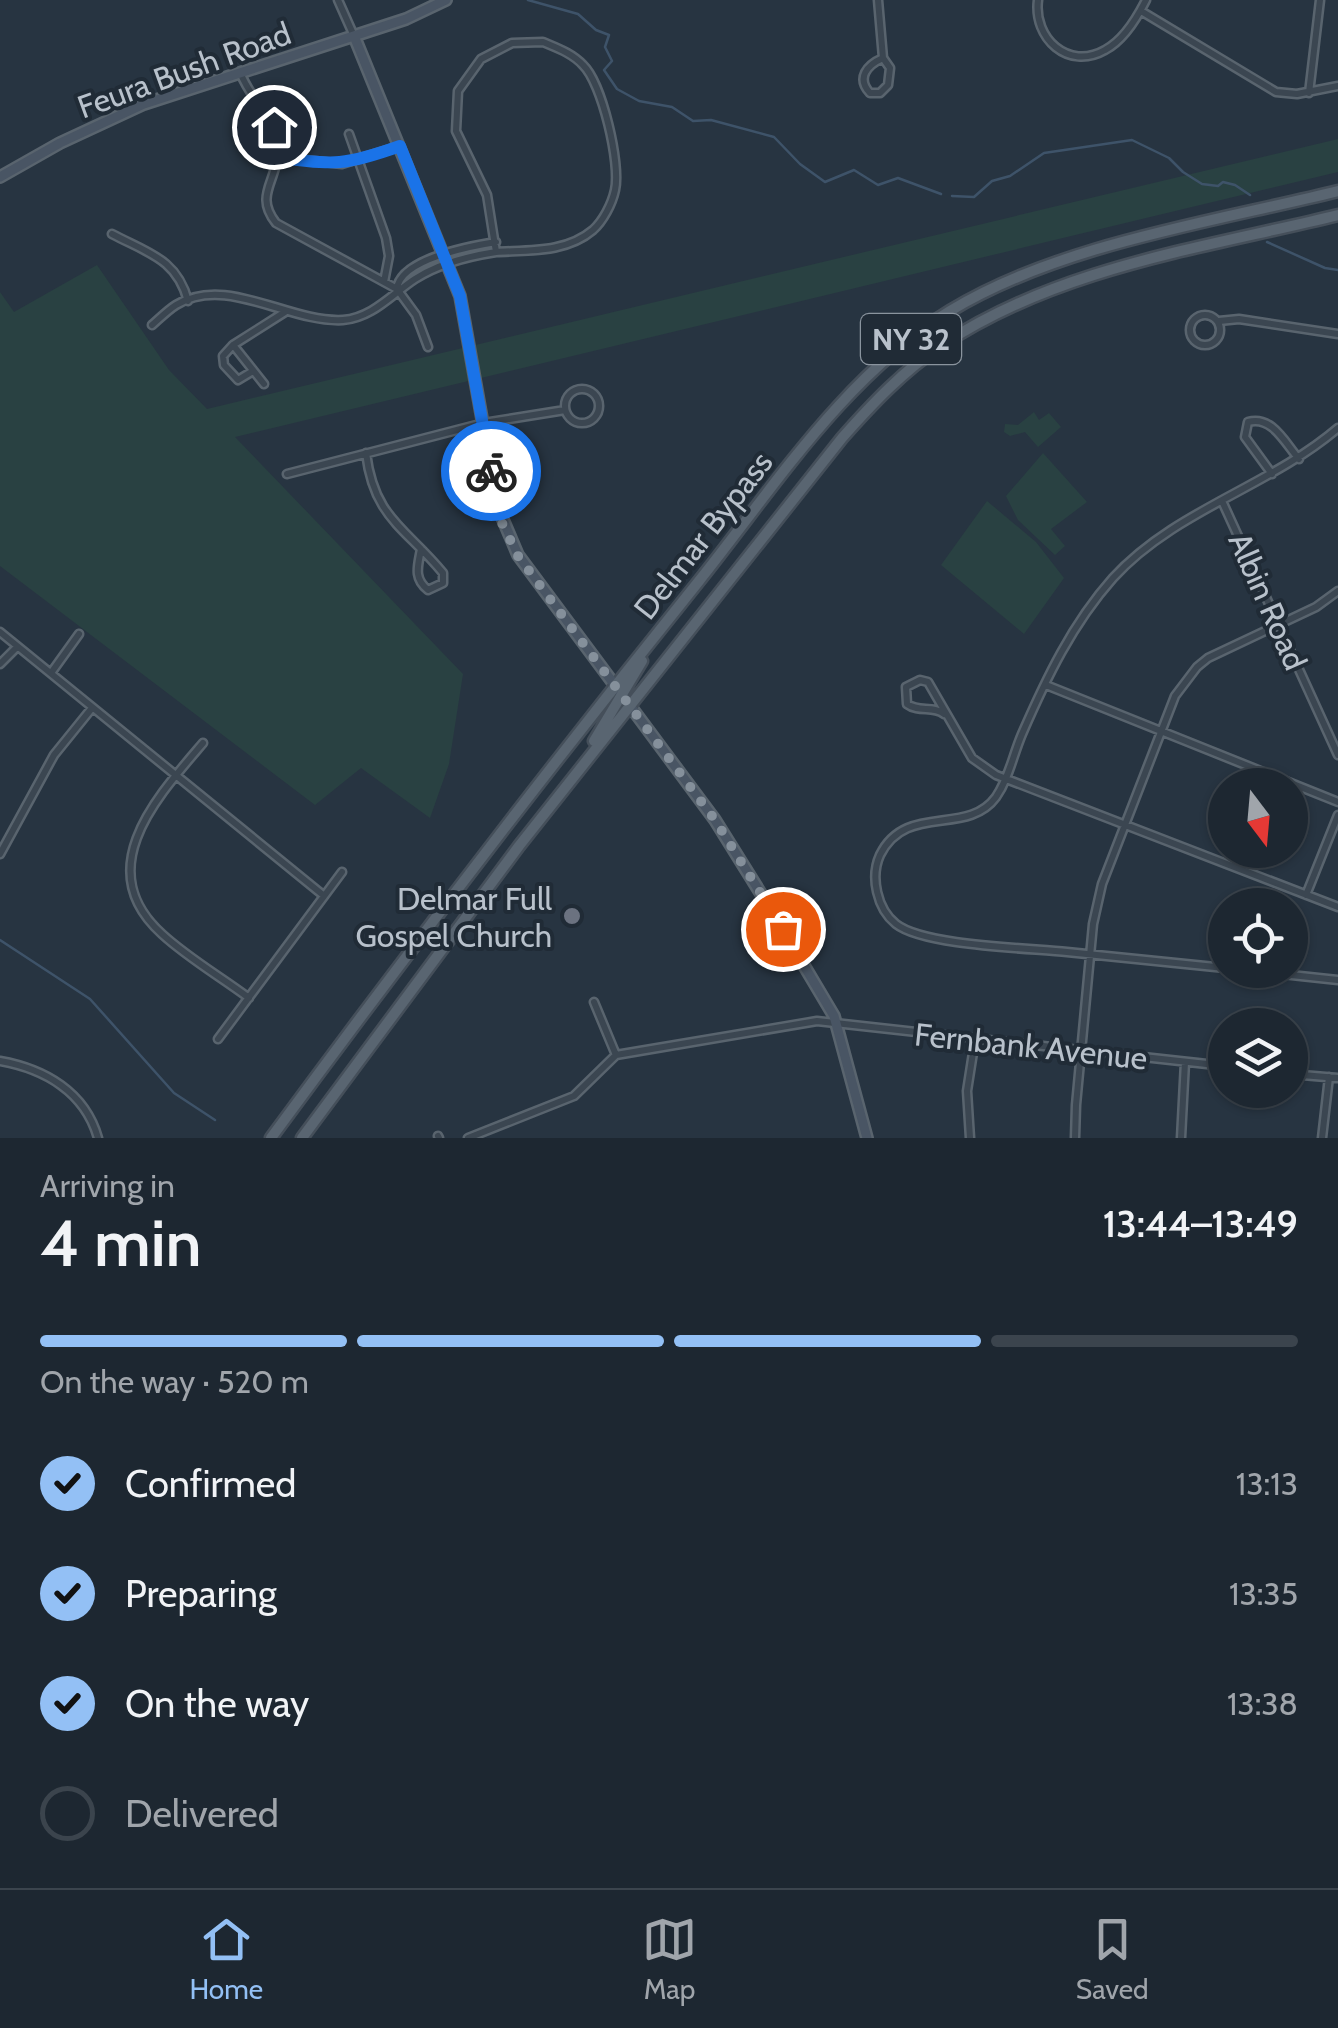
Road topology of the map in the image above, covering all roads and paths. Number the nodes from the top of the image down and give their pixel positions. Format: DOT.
graph roads {
  1 [pos="338,0"];
  2 [pos="446,0"];
  3 [pos="878,0"];
  4 [pos="1038,0"];
  5 [pos="1146,0"];
  6 [pos="1320,0"];
  7 [pos="1141,10"];
  8 [pos="354,36"];
  9 [pos="883,58"];
  10 [pos="240,72"];
  11 [pos="1338,86"];
  12 [pos="1309,93"];
  13 [pos="349,134"];
  14 [pos="400,146"];
  15 [pos="277,157"];
  16 [pos="360,160"];
  17 [pos="0,177"];
  18 [pos="1338,192"];
  19 [pos="1338,215"];
  20 [pos="112,234"];
  21 [pos="496,242"];
  22 [pos="496,252"];
  23 [pos="447,259"];
  24 [pos="384,282"];
  25 [pos="397,289"];
  26 [pos="188,300"];
  27 [pos="285,312"];
  28 [pos="1218,321"];
  29 [pos="152,325"];
  30 [pos="1338,334"];
  31 [pos="233,344"];
  32 [pos="428,347"];
  33 [pos="254,370"];
  34 [pos="264,384"];
  35 [pos="565,410"];
  36 [pos="484,423"];
  37 [pos="1338,428"];
  38 [pos="366,452"];
  39 [pos="1299,459"];
  40 [pos="287,474"];
  41 [pos="1272,474"];
  42 [pos="1222,500"];
  43 [pos="421,549"];
  44 [pos="1338,591"];
  45 [pos="1278,625"];
  46 [pos="0,632"];
  47 [pos="79,634"];
  48 [pos="17,647"];
  49 [pos="0,664"];
  50 [pos="51,673"];
  51 [pos="1046,685"];
  52 [pos="619,690"];
  53 [pos="631,705"];
  54 [pos="92,708"];
  55 [pos="944,714"];
  56 [pos="1159,732"];
  57 [pos="203,743"];
  58 [pos="1338,755"];
  59 [pos="175,776"];
  60 [pos="1006,779"];
  61 [pos="1338,802"];
  62 [pos="552,804"];
  63 [pos="1338,814"];
  64 [pos="1123,823"];
  65 [pos="1,851"];
  66 [pos="342,872"];
  67 [pos="1286,888"];
  68 [pos="1308,891"];
  69 [pos="323,895"];
  70 [pos="1308,897"];
  71 [pos="1338,908"];
  72 [pos="1090,954"];
  73 [pos="1208,966"];
  74 [pos="1308,977"];
  75 [pos="1338,980"];
  76 [pos="249,998"];
  77 [pos="594,1002"];
  78 [pos="837,1024"];
  79 [pos="218,1039"];
  80 [pos="975,1040"];
  81 [pos="1081,1052"];
  82 [pos="616,1055"];
  83 [pos="0,1062"];
  84 [pos="1185,1062"];
  85 [pos="1208,1064"];
  86 [pos="1308,1076"];
  87 [pos="1333,1078"];
  88 [pos="98,1138"];
  89 [pos="271,1138"];
  90 [pos="302,1138"];
  91 [pos="468,1138"];
  92 [pos="867,1138"];
  93 [pos="970,1138"];
  94 [pos="1076,1138"];
  95 [pos="1181,1138"];
  96 [pos="1322,1138"];
  1 -- 8 [label="street"];
  2 -- 8 [label="main road, Feura Bush Road"];
  3 -- 9 [label="street"];
  4 -- 7 [label="street"];
  5 -- 7 [label="street"];
  6 -- 12 [label="street"];
  7 -- 12 [label="street"];
  8 -- 10 [label="main road, Feura Bush Road"];
  8 -- 14 [label="main road"];
  9 -- 9 [label="street"];
  10 -- 15 [label="street"];
  10 -- 17 [label="main road, Feura Bush Road"];
  11 -- 12 [label="street"];
  13 -- 16 [label="street"];
  14 -- 16 [label="street"];
  14 -- 23 [label="main road"];
  15 -- 16 [label="street"];
  15 -- 24 [label="street"];
  16 -- 24 [label="street"];
  18 -- 52 [label="main road, Delmar Bypass / NY 32"];
  19 -- 53 [label="main road, Delmar Bypass / NY 32"];
  20 -- 26 [label="street"];
  21 -- 22 [label="street"];
  21 -- 22 [label="street"];
  21 -- 23 [label="street"];
  22 -- 23 [label="street"];
  23 -- 25 [label="street"];
  23 -- 36 [label="main road"];
  24 -- 25 [label="street"];
  25 -- 27 [label="street"];
  25 -- 32 [label="street"];
  26 -- 27 [label="street"];
  26 -- 29 [label="street"];
  27 -- 31 [label="street"];
  28 -- 28 [label="street"];
  28 -- 30 [label="street"];
  31 -- 33 [label="street"];
  31 -- 33 [label="street"];
  33 -- 34 [label="street"];
  35 -- 35 [label="street"];
  35 -- 36 [label="street"];
  36 -- 38 [label="street"];
  36 -- 52 [label="main road"];
  37 -- 39 [label="street"];
  38 -- 40 [label="street"];
  38 -- 43 [label="street"];
  39 -- 41 [label="street"];
  39 -- 41 [label="street"];
  41 -- 42 [label="street"];
  42 -- 45 [label="street, Albin Road"];
  42 -- 51 [label="street"];
  43 -- 43 [label="street"];
  44 -- 45 [label="street"];
  45 -- 56 [label="street"];
  45 -- 58 [label="street, Albin Road"];
  46 -- 48 [label="street"];
  47 -- 50 [label="street"];
  48 -- 49 [label="street"];
  48 -- 50 [label="street"];
  50 -- 54 [label="street"];
  51 -- 56 [label="street"];
  51 -- 60 [label="street"];
  52 -- 53 [label="main road"];
  52 -- 62 [label="main road"];
  52 -- 89 [label="main road"];
  53 -- 62 [label="main road, Delmar Bypass / NY 32"];
  53 -- 78 [label="main road"];
  54 -- 59 [label="street"];
  54 -- 65 [label="street"];
  55 -- 55 [label="street"];
  55 -- 60 [label="street"];
  56 -- 61 [label="street"];
  56 -- 64 [label="street"];
  57 -- 59 [label="street"];
  59 -- 69 [label="street"];
  59 -- 76 [label="street"];
  60 -- 64 [label="street"];
  60 -- 72 [label="street"];
  62 -- 90 [label="main road, Delmar Bypass / NY 32"];
  63 -- 68 [label="street"];
  64 -- 67 [label="street"];
  64 -- 72 [label="street"];
  66 -- 69 [label="street"];
  69 -- 76 [label="street"];
  70 -- 71 [label="street"];
  72 -- 73 [label="street"];
  72 -- 81 [label="street"];
  74 -- 75 [label="street"];
  76 -- 79 [label="street"];
  77 -- 82 [label="street"];
  78 -- 80 [label="street, Fernbank Avenue"];
  78 -- 82 [label="street, Fernbank Avenue"];
  78 -- 92 [label="main road"];
  80 -- 81 [label="street, Fernbank Avenue"];
  80 -- 93 [label="street"];
  81 -- 84 [label="street, Fernbank Avenue"];
  81 -- 94 [label="street"];
  82 -- 91 [label="street"];
  83 -- 88 [label="street"];
  84 -- 85 [label="street, Fernbank Avenue"];
  84 -- 95 [label="street"];
  86 -- 87 [label="street"];
  87 -- 96 [label="street"];
}
